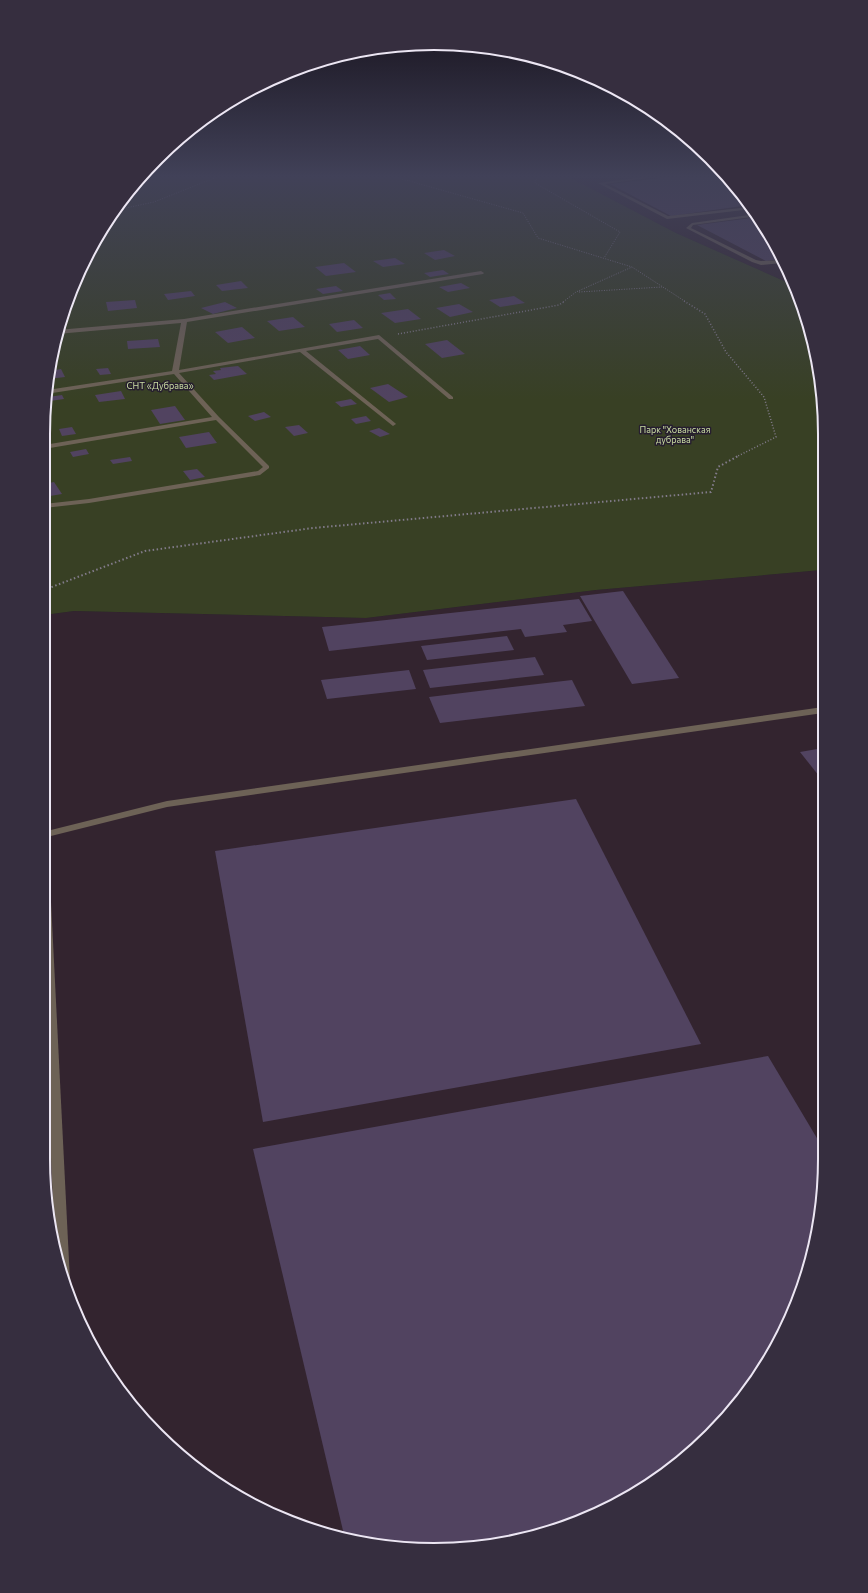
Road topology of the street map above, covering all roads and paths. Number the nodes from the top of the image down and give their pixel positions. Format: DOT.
graph roads {
  1 [pos="582,251"];
  2 [pos="608,251"];
  3 [pos="735,251"];
  4 [pos="604,258"];
  5 [pos="777,262"];
  6 [pos="632,267"];
  7 [pos="481,273"];
  8 [pos="662,287"];
  9 [pos="576,292"];
  10 [pos="184,321"];
  11 [pos="64,331"];
  12 [pos="379,337"];
  13 [pos="301,350"];
  14 [pos="175,372"];
  15 [pos="52,391"];
  16 [pos="451,398"];
  17 [pos="218,418"];
  18 [pos="393,424"];
  19 [pos="50,446"];
  20 [pos="50,505"];
  21 [pos="50,588"];
  22 [pos="818,711"];
  23 [pos="50,833"];
  24 [pos="50,996"];
  25 [pos="62,1253"];
  1 -- 4 [label="path"];
  2 -- 4 [label="path"];
  3 -- 5 [label="street"];
  4 -- 6 [label="path"];
  6 -- 8 [label="path"];
  6 -- 9 [label="path"];
  7 -- 10 [label="street"];
  8 -- 9 [label="path"];
  8 -- 21 [label="path"];
  9 -- 12 [label="path"];
  10 -- 11 [label="street"];
  10 -- 14 [label="street"];
  12 -- 13 [label="street"];
  12 -- 16 [label="street"];
  13 -- 14 [label="street"];
  13 -- 18 [label="street"];
  14 -- 15 [label="street"];
  14 -- 17 [label="street"];
  17 -- 19 [label="street"];
  17 -- 20 [label="street"];
  22 -- 23 [label="street"];
  24 -- 25 [label="street"];
}
